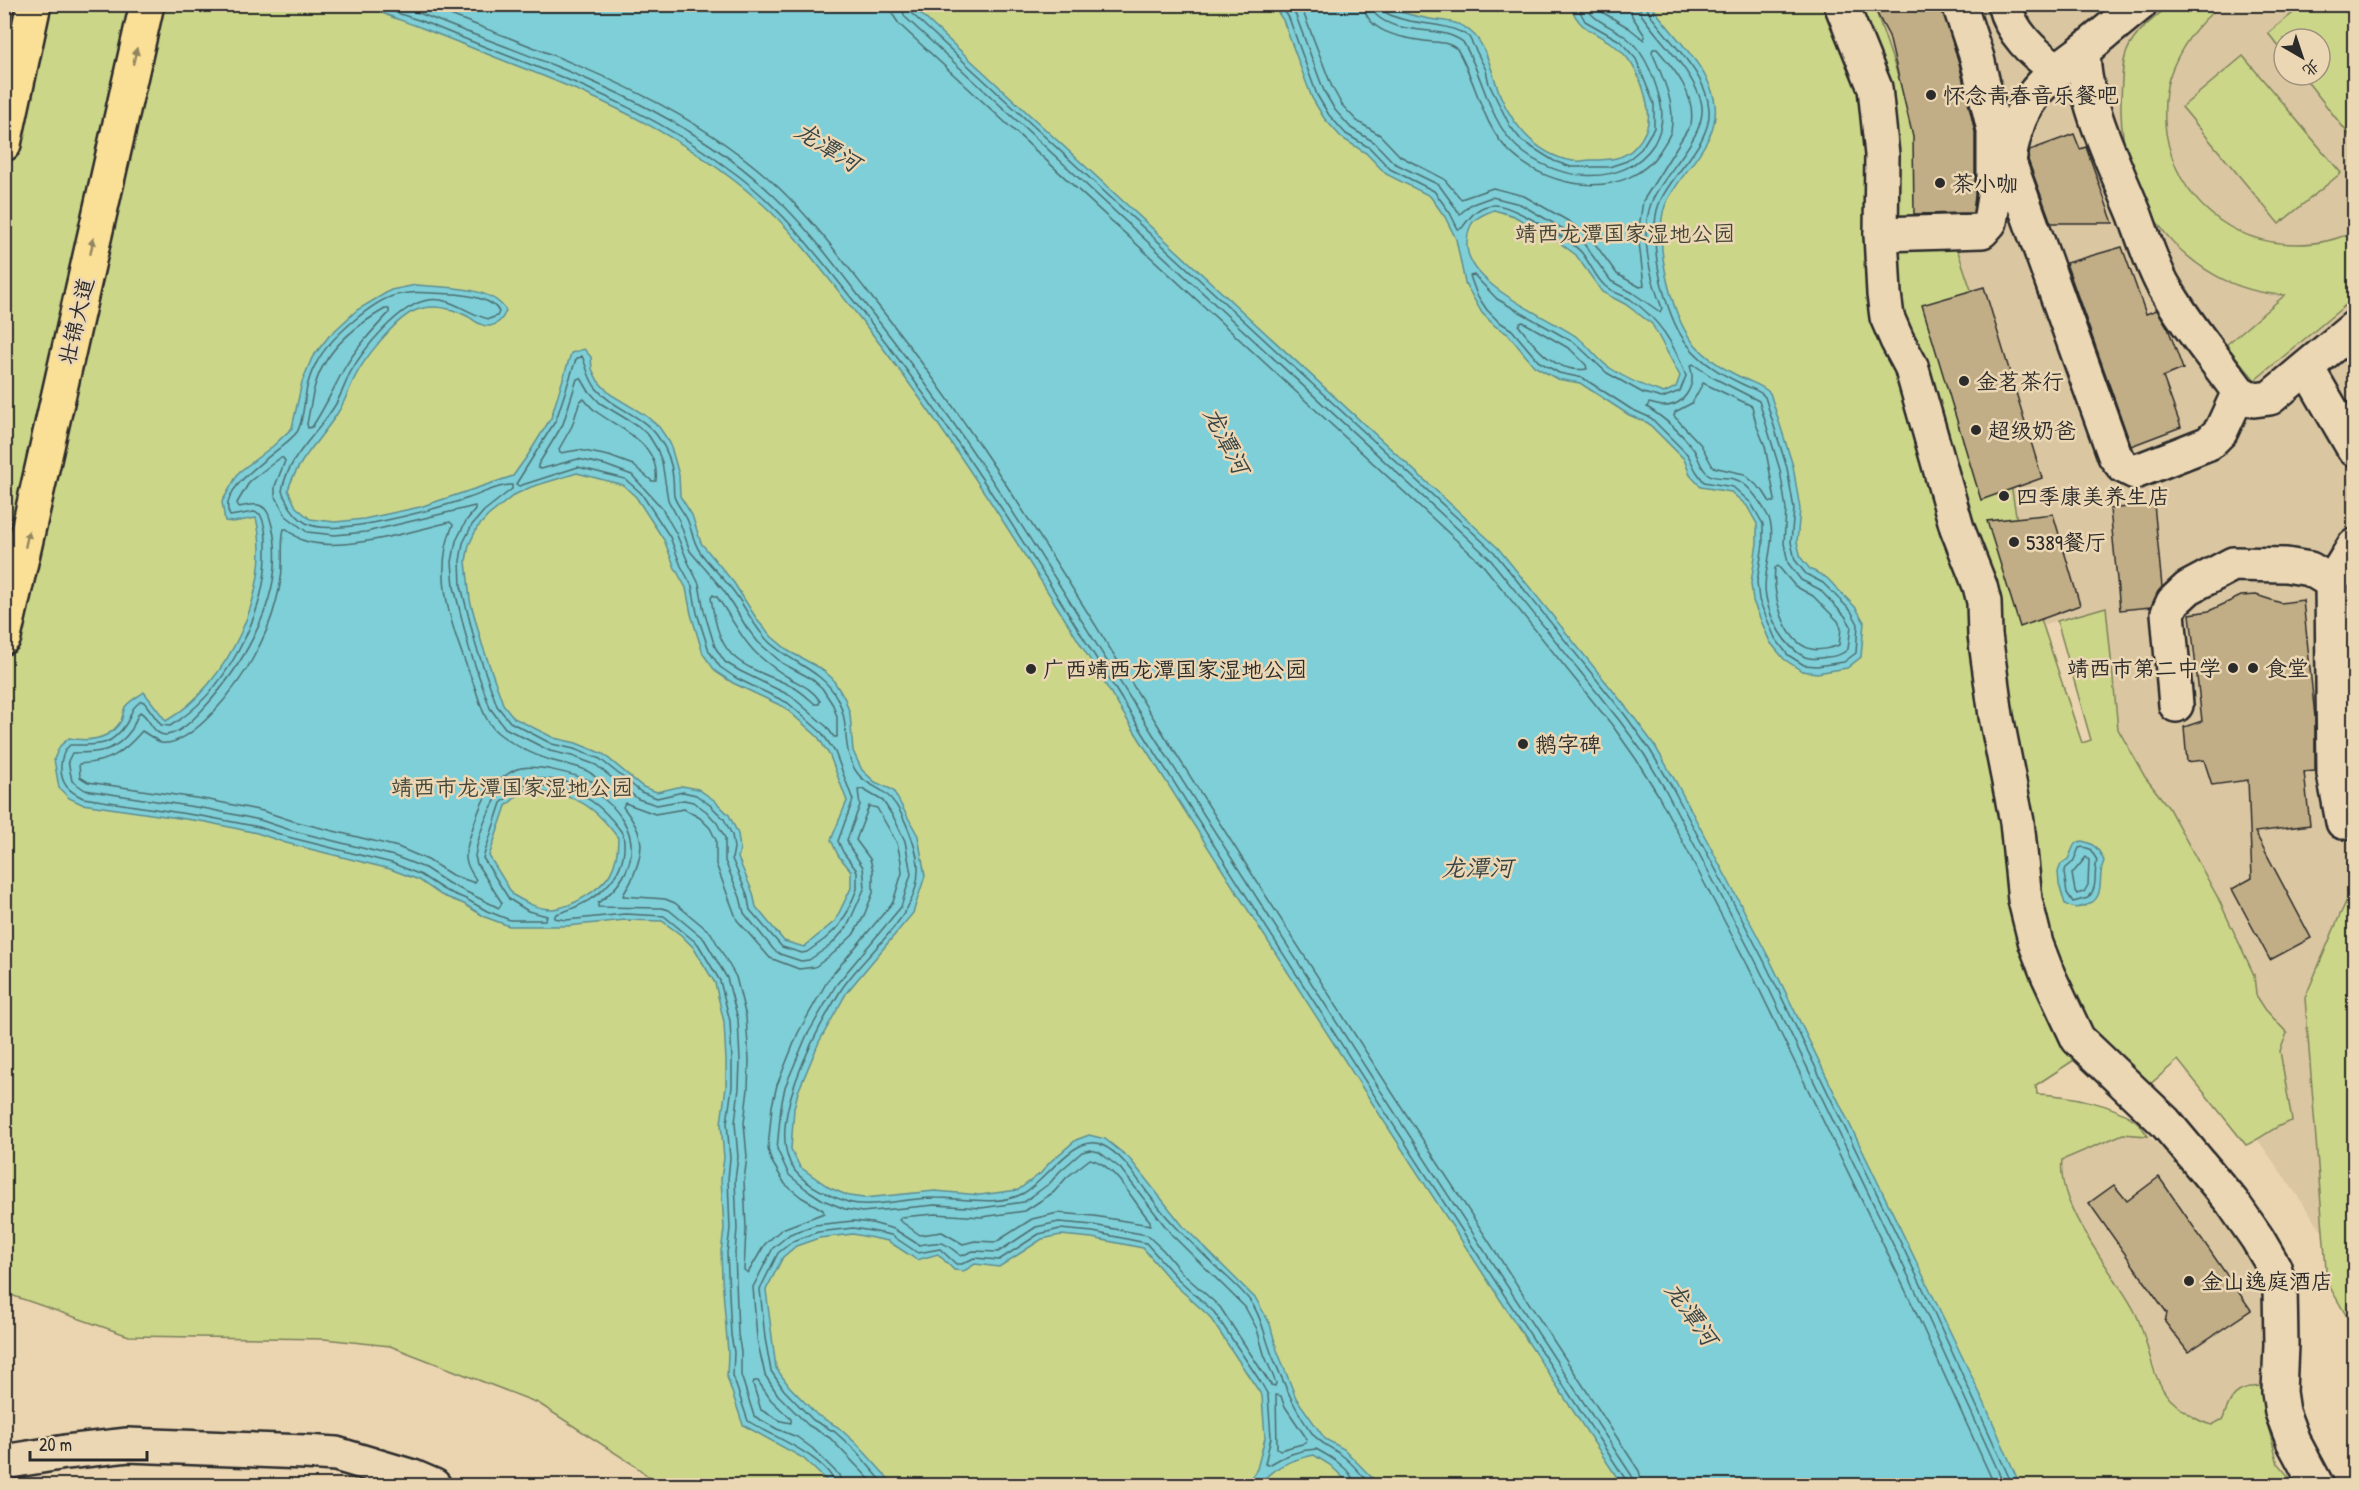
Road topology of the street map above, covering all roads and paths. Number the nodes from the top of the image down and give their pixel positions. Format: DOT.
graph roads {
  1 [pos="34,4"];
  2 [pos="147,4"];
  3 [pos="1840,4"];
  4 [pos="1959,4"];
  5 [pos="2004,4"];
  6 [pos="2140,4"];
  7 [pos="2084,50"];
  8 [pos="2056,69"];
  9 [pos="4,144"];
  10 [pos="1881,234"];
  11 [pos="2355,328"];
  12 [pos="2307,368"];
  13 [pos="2239,392"];
  14 [pos="2355,449"];
  15 [pos="2355,546"];
  16 [pos="2332,582"];
  17 [pos="4,637"];
  18 [pos="2176,705"];
  19 [pos="2343,822"];
  20 [pos="4,1462"];
  21 [pos="434,1485"];
  22 [pos="2317,1485"];
  1 -- 9 [label="main road"];
  17 -- 2 [label="main road, 壮锦大道, one-way"];
  3 -- 10 [label="street"];
  4 -- 10 [label="street"];
  5 -- 8 [label="street"];
  6 -- 7 [label="street"];
  7 -- 8 [label="street"];
  7 -- 13 [label="street"];
  8 -- 13 [label="street"];
  10 -- 22 [label="street"];
  11 -- 12 [label="street"];
  12 -- 13 [label="street"];
  12 -- 14 [label="street"];
  15 -- 16 [label="street"];
  16 -- 18 [label="street"];
  16 -- 19 [label="street"];
  20 -- 21 [label="street"];
}
